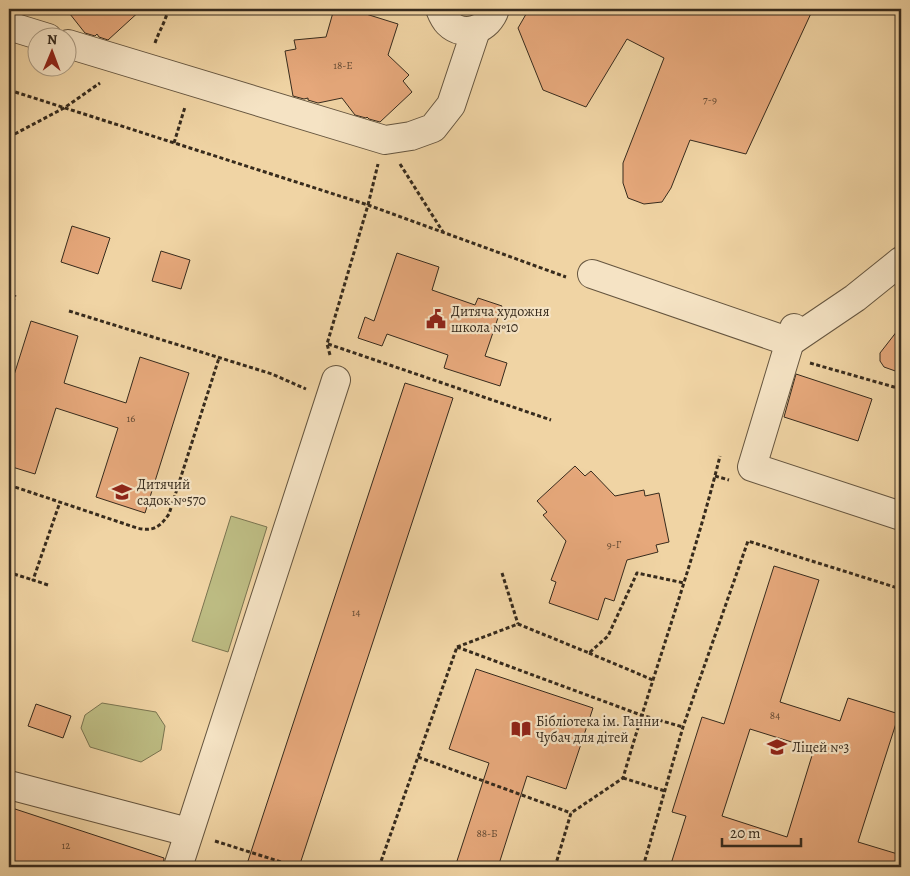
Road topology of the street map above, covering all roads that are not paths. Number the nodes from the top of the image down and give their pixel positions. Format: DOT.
graph roads {
  1 [pos="440,9"];
  2 [pos="495,9"];
  3 [pos="9,26"];
  4 [pos="476,30"];
  5 [pos="28,32"];
  6 [pos="78,47"];
  7 [pos="901,261"];
  8 [pos="592,274"];
  9 [pos="855,298"];
  10 [pos="883,304"];
  11 [pos="790,342"];
  12 [pos="333,389"];
  13 [pos="899,507"];
  14 [pos="9,785"];
  15 [pos="188,832"];
  16 [pos="178,867"];
  1 -- 4 [label="lane"];
  2 -- 4 [label="lane"];
  3 -- 5 [label="lane"];
  4 -- 6 [label="lane"];
  7 -- 9 [label="lane"];
  8 -- 11 [label="lane"];
  9 -- 10 [label="lane"];
  9 -- 11 [label="lane"];
  11 -- 13 [label="lane"];
  12 -- 15 [label="lane"];
  14 -- 15 [label="lane"];
  15 -- 16 [label="lane"];
}
